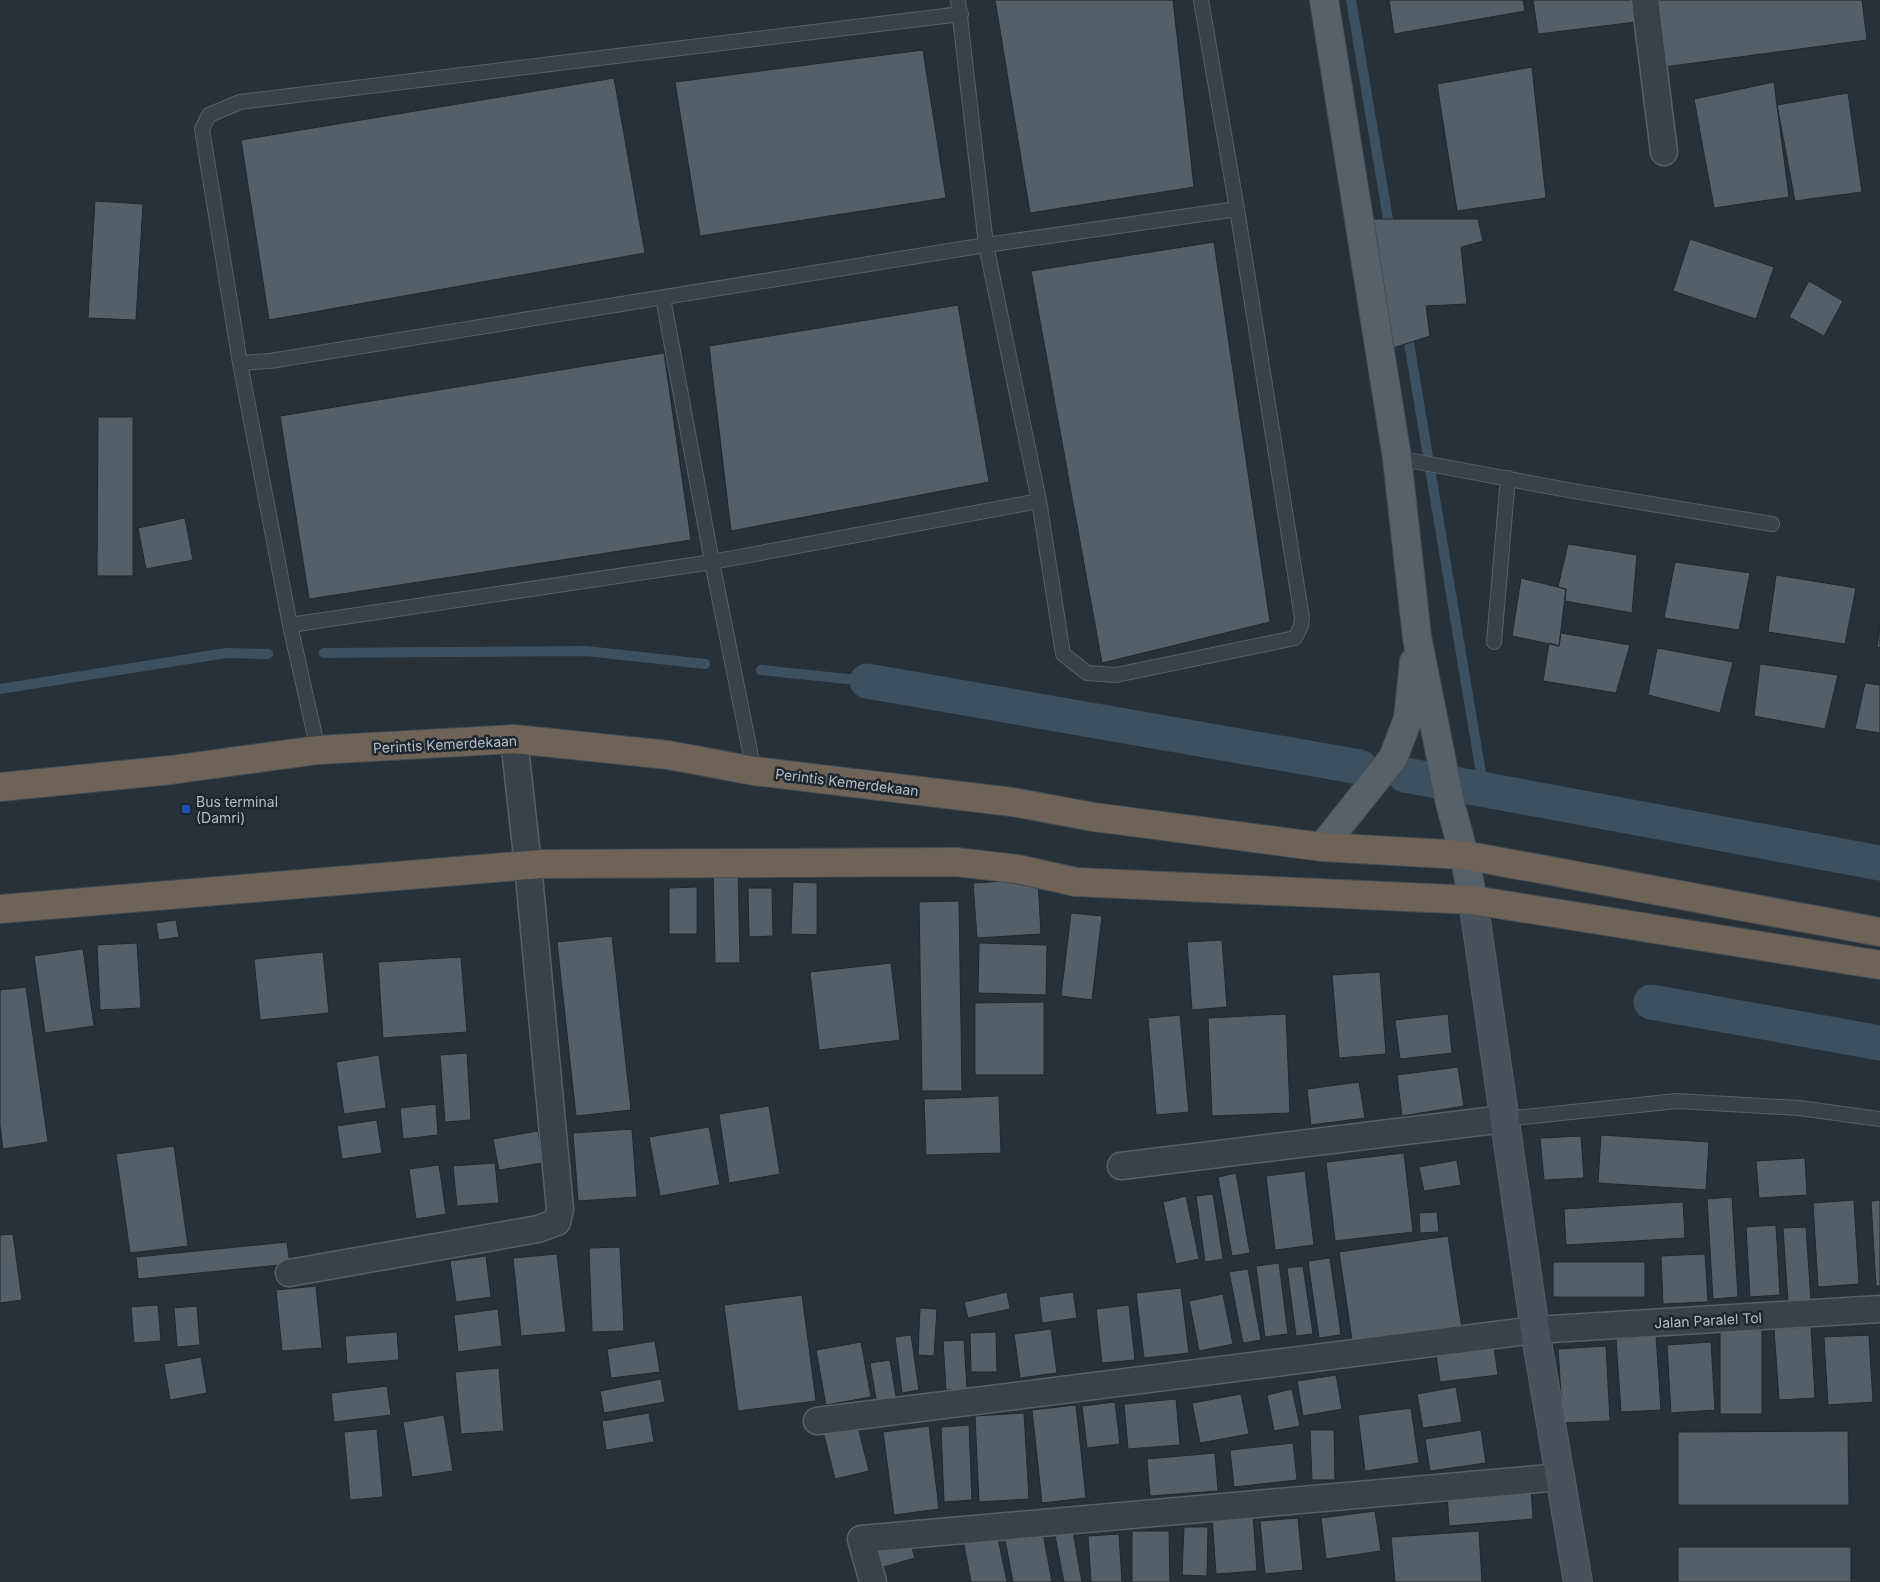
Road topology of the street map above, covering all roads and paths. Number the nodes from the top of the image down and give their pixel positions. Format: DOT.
graph roads {
  1 [pos="1201,0"];
  2 [pos="1324,0"];
  3 [pos="1645,0"];
  4 [pos="959,7"];
  5 [pos="1664,152"];
  6 [pos="1237,208"];
  7 [pos="986,246"];
  8 [pos="663,298"];
  9 [pos="240,363"];
  10 [pos="1397,458"];
  11 [pos="1508,478"];
  12 [pos="1039,501"];
  13 [pos="1772,524"];
  14 [pos="712,562"];
  15 [pos="290,625"];
  16 [pos="1417,637"];
  17 [pos="1494,642"];
  18 [pos="514,739"];
  19 [pos="318,750"];
  20 [pos="754,771"];
  21 [pos="0,787"];
  22 [pos="1322,847"];
  23 [pos="1464,855"];
  24 [pos="528,865"];
  25 [pos="1473,900"];
  26 [pos="0,909"];
  27 [pos="1880,932"];
  28 [pos="1880,965"];
  29 [pos="1504,1119"];
  30 [pos="1880,1119"];
  31 [pos="1121,1166"];
  32 [pos="289,1273"];
  33 [pos="1880,1310"];
  34 [pos="1536,1330"];
  35 [pos="817,1421"];
  36 [pos="1561,1477"];
  37 [pos="873,1582"];
  38 [pos="1578,1582"];
  1 -- 6 [label="lane"];
  2 -- 10 [label="main road"];
  3 -- 5 [label="street"];
  4 -- 7 [label="lane"];
  4 -- 9 [label="lane"];
  6 -- 7 [label="lane"];
  6 -- 12 [label="lane"];
  7 -- 8 [label="lane"];
  7 -- 12 [label="lane"];
  8 -- 9 [label="lane"];
  8 -- 14 [label="lane"];
  9 -- 15 [label="lane"];
  10 -- 11 [label="lane"];
  10 -- 16 [label="main road"];
  11 -- 13 [label="lane"];
  11 -- 17 [label="lane"];
  12 -- 14 [label="lane"];
  14 -- 15 [label="lane"];
  14 -- 20 [label="lane"];
  15 -- 19 [label="lane"];
  16 -- 22 [label="main road"];
  16 -- 23 [label="main road"];
  18 -- 19 [label="highway, Perintis Kemerdekaan"];
  18 -- 20 [label="highway, Perintis Kemerdekaan"];
  18 -- 24 [label="street"];
  19 -- 21 [label="highway, Perintis Kemerdekaan"];
  20 -- 22 [label="highway, Perintis Kemerdekaan"];
  22 -- 23 [label="highway, Perintis Kemerdekaan"];
  23 -- 25 [label="main road"];
  23 -- 27 [label="highway, Perintis Kemerdekaan"];
  24 -- 25 [label="highway"];
  24 -- 26 [label="highway"];
  24 -- 32 [label="street"];
  25 -- 28 [label="highway"];
  25 -- 29 [label="street"];
  29 -- 30 [label="lane"];
  29 -- 31 [label="street"];
  29 -- 34 [label="street"];
  33 -- 34 [label="street, Jalan Paralel Tol"];
  34 -- 35 [label="street, Jalan Paralel Tol"];
  34 -- 36 [label="street"];
  36 -- 37 [label="street"];
  36 -- 38 [label="street"];
}
